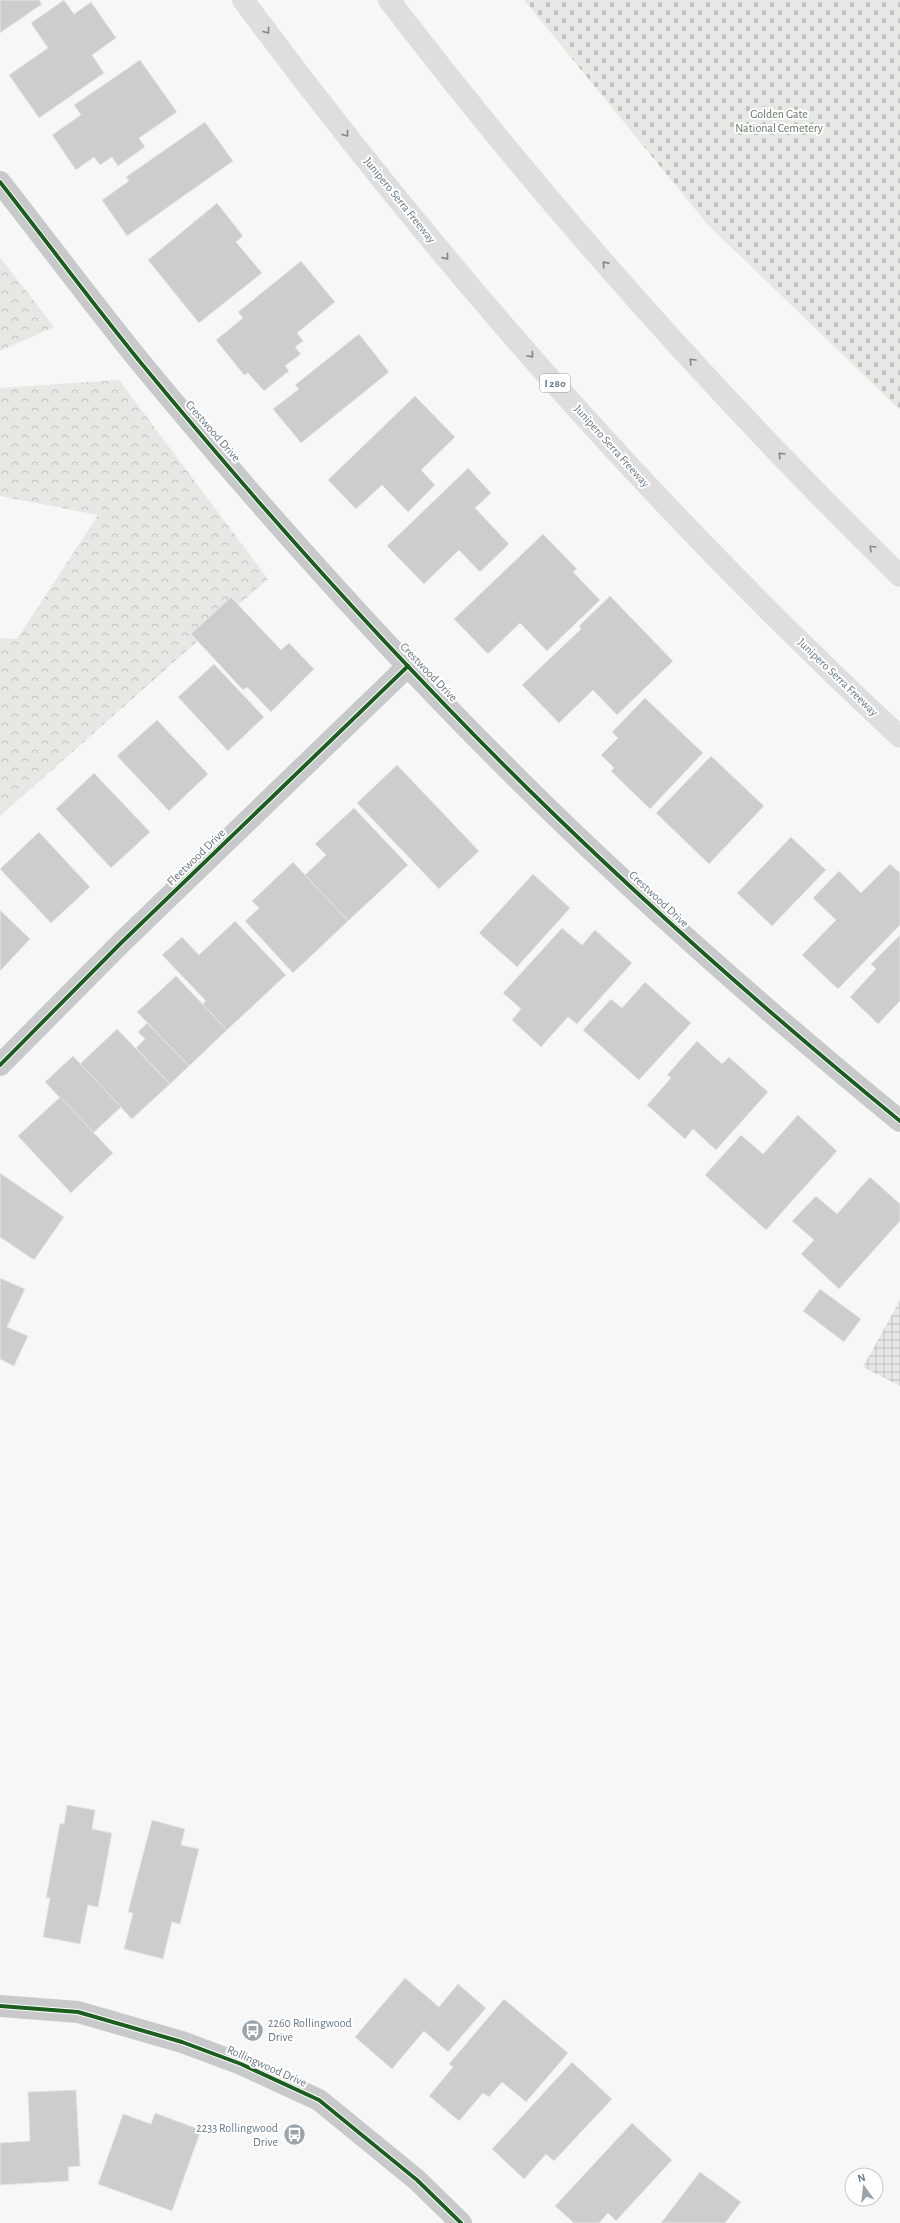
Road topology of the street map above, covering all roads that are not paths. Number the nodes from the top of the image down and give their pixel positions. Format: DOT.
graph roads {
  1 [pos="243,0"];
  2 [pos="389,0"];
  3 [pos="0,182"];
  4 [pos="900,576"];
  5 [pos="408,666"];
  6 [pos="900,737"];
  7 [pos="0,1065"];
  8 [pos="900,1121"];
  9 [pos="0,2006"];
  10 [pos="461,2223"];
  1 -- 6 [label="highway, Junipero Serra Freeway / I 280, one-way"];
  4 -- 2 [label="highway, one-way"];
  3 -- 5 [label="street, Crestwood Drive"];
  5 -- 7 [label="street, Fleetwood Drive"];
  5 -- 8 [label="street, Crestwood Drive"];
  9 -- 10 [label="street, Rollingwood Drive"];
}
